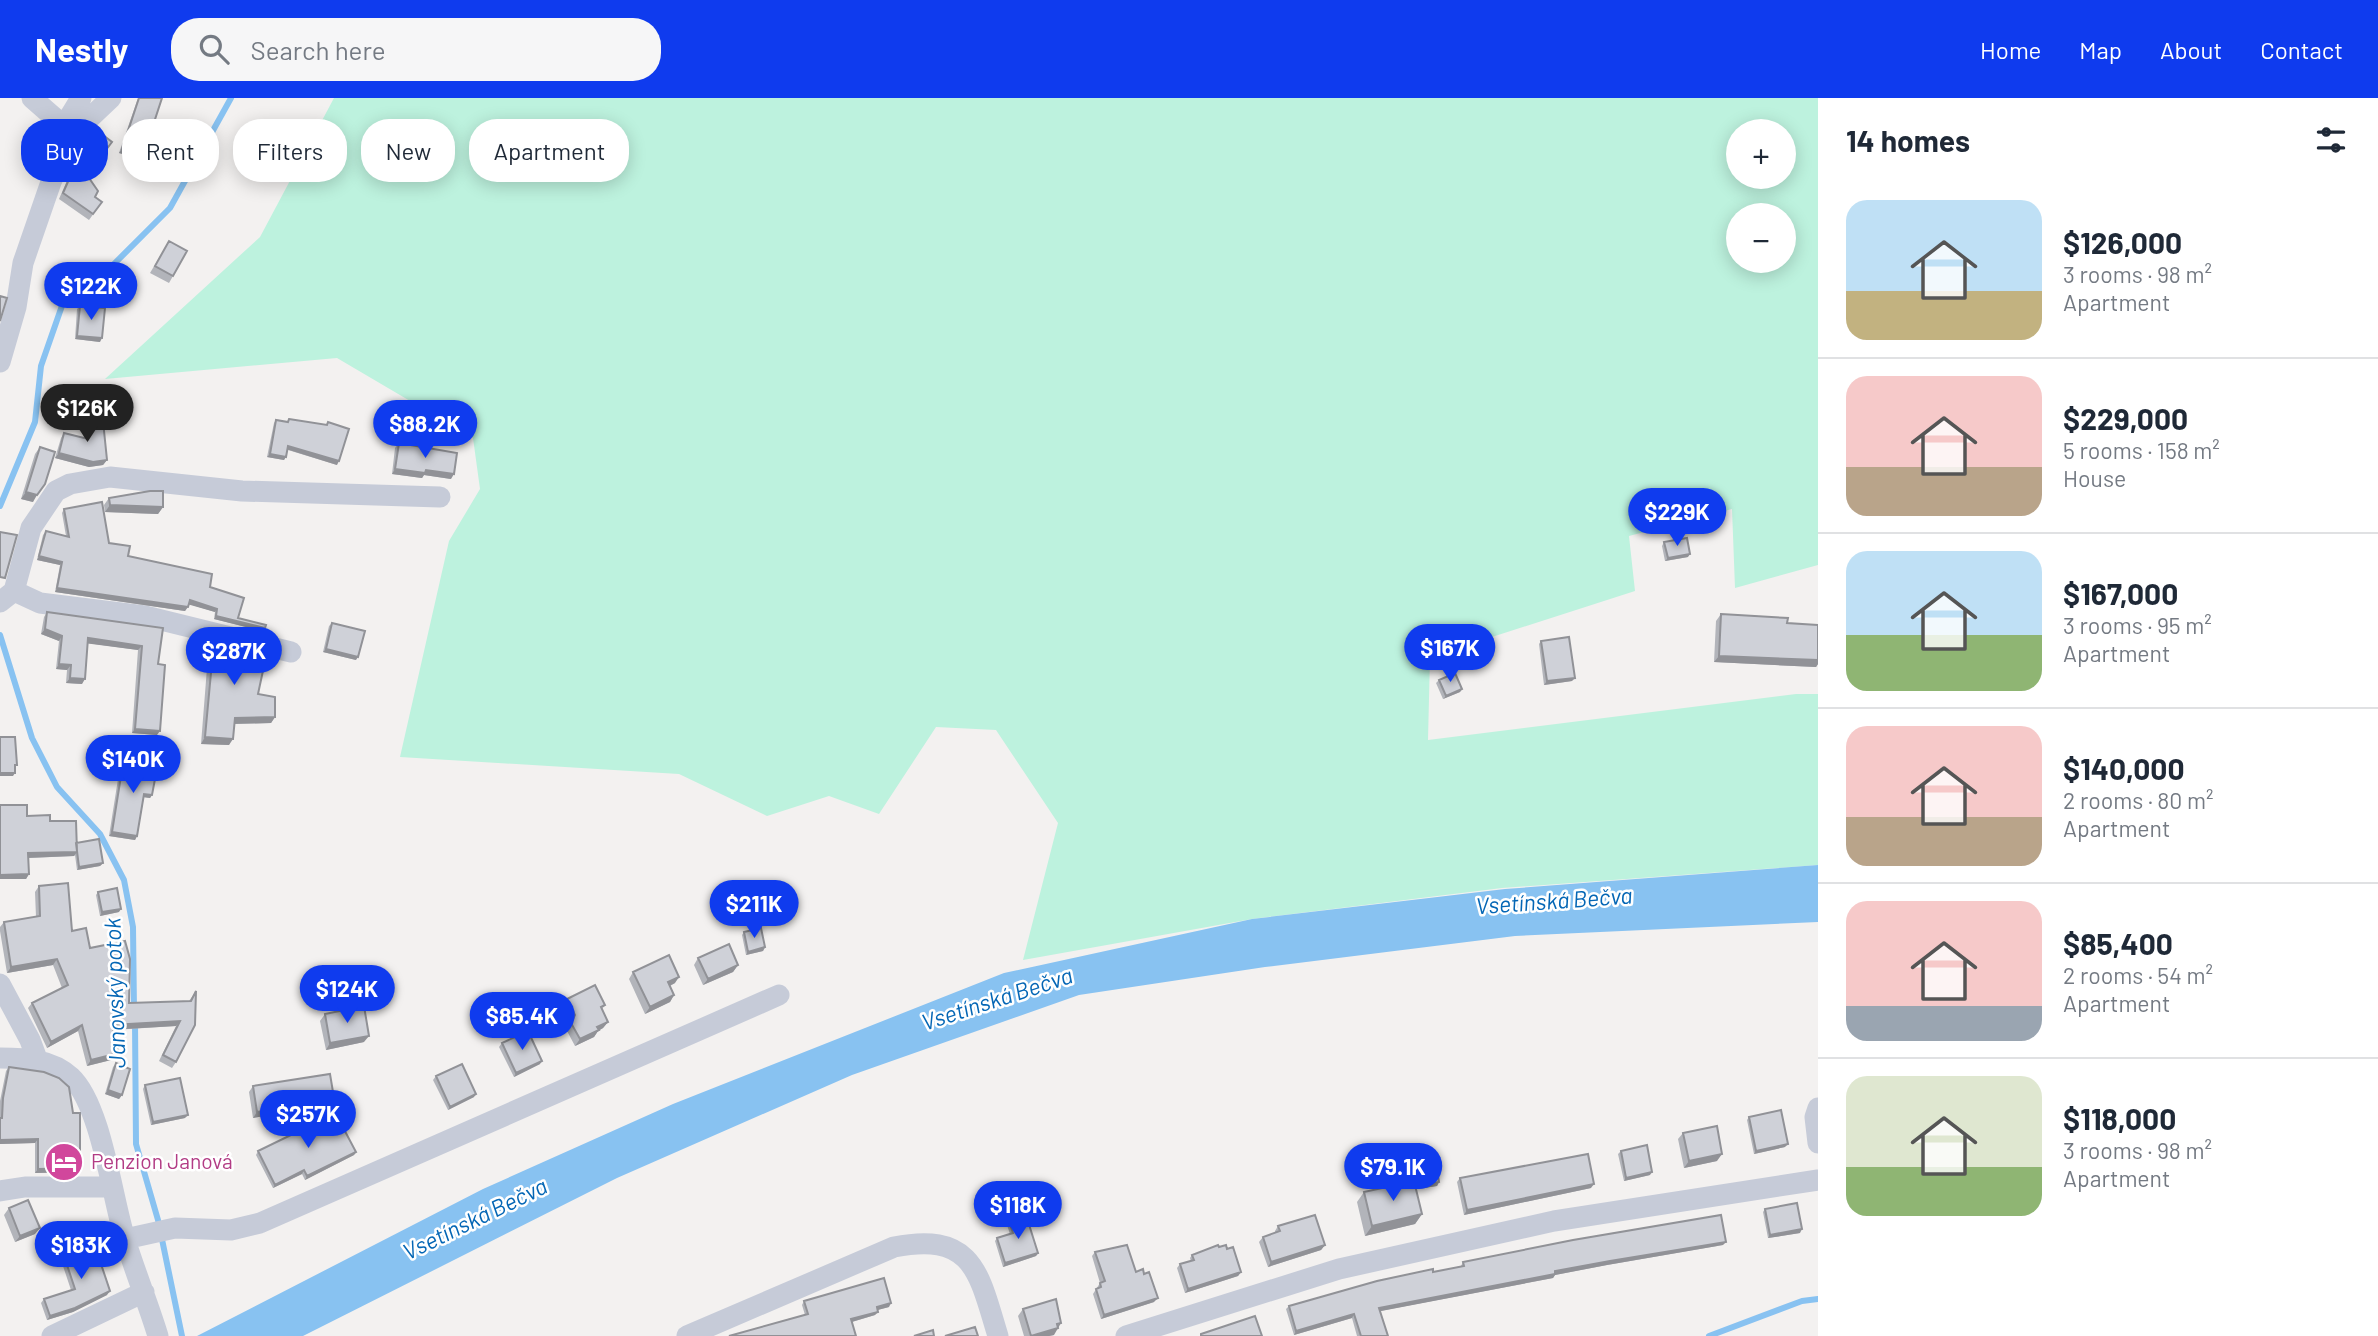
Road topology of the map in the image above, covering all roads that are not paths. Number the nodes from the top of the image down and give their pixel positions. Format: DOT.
graph roads {
  1 [pos="32,98"];
  2 [pos="81,98"];
  3 [pos="111,98"];
  4 [pos="56,119"];
  5 [pos="72,119"];
  6 [pos="83,119"];
  7 [pos="51,182"];
  8 [pos="0,362"];
  9 [pos="440,497"];
  10 [pos="5,598"];
  11 [pos="291,652"];
  12 [pos="0,984"];
  13 [pos="779,995"];
  14 [pos="0,1058"];
  15 [pos="37,1059"];
  16 [pos="1818,1108"];
  17 [pos="1818,1143"];
  18 [pos="1818,1180"];
  19 [pos="111,1186"];
  20 [pos="0,1191"];
  21 [pos="125,1239"];
  22 [pos="146,1299"];
  23 [pos="52,1336"];
  24 [pos="158,1336"];
  25 [pos="687,1336"];
  26 [pos="998,1336"];
  27 [pos="1126,1336"];
  1 -- 4 [label="street"];
  2 -- 5 [label="street"];
  3 -- 6 [label="street"];
  7 -- 8 [label="street"];
  9 -- 10 [label="street"];
  10 -- 11 [label="street"];
  12 -- 15 [label="street"];
  13 -- 21 [label="street"];
  14 -- 15 [label="street"];
  15 -- 19 [label="street"];
  16 -- 17 [label="street"];
  18 -- 27 [label="street"];
  19 -- 20 [label="street"];
  19 -- 21 [label="street"];
  21 -- 22 [label="street"];
  22 -- 23 [label="street"];
  22 -- 24 [label="street"];
  25 -- 26 [label="street"];
}
